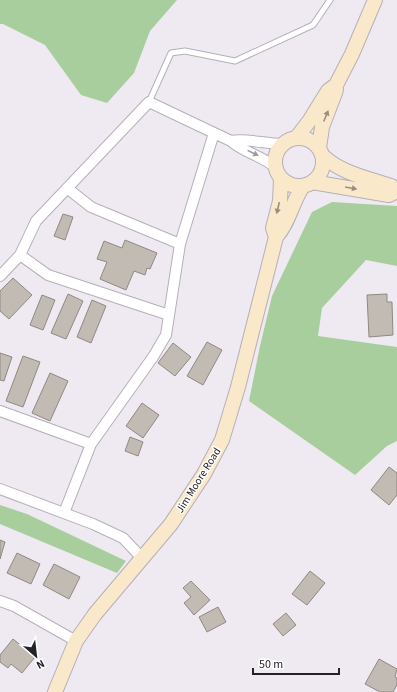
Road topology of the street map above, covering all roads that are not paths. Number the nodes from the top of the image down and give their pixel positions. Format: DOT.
graph roads {
  1 [pos="330,0"];
  2 [pos="375,0"];
  3 [pos="336,85"];
  4 [pos="149,102"];
  5 [pos="214,133"];
  6 [pos="297,137"];
  7 [pos="231,141"];
  8 [pos="282,144"];
  9 [pos="321,152"];
  10 [pos="278,173"];
  11 [pos="308,184"];
  12 [pos="67,188"];
  13 [pos="397,191"];
  14 [pos="276,237"];
  15 [pos="180,244"];
  16 [pos="20,255"];
  17 [pos="0,276"];
  18 [pos="169,315"];
  19 [pos="0,411"];
  20 [pos="91,444"];
  21 [pos="0,489"];
  22 [pos="64,513"];
  23 [pos="142,558"];
  24 [pos="0,601"];
  25 [pos="76,641"];
  26 [pos="55,692"];
  1 -- 4 [label="lane"];
  2 -- 3 [label="street"];
  3 -- 6 [label="street"];
  9 -- 3 [label="street, one-way"];
  4 -- 5 [label="street"];
  4 -- 12 [label="street"];
  5 -- 7 [label="street"];
  5 -- 15 [label="street"];
  6 -- 8 [label="street"];
  6 -- 9 [label="street"];
  7 -- 8 [label="street"];
  7 -- 10 [label="street, one-way"];
  8 -- 10 [label="street"];
  9 -- 11 [label="street"];
  9 -- 13 [label="street"];
  10 -- 11 [label="street"];
  10 -- 14 [label="street, Jim Moore Road, one-way"];
  11 -- 13 [label="street, one-way"];
  11 -- 14 [label="street, Jim Moore Road"];
  12 -- 15 [label="street"];
  12 -- 16 [label="street"];
  14 -- 23 [label="street, Jim Moore Road"];
  15 -- 18 [label="street"];
  16 -- 17 [label="street"];
  16 -- 18 [label="street"];
  18 -- 20 [label="street"];
  19 -- 20 [label="street"];
  20 -- 22 [label="street"];
  21 -- 22 [label="street"];
  22 -- 23 [label="street"];
  23 -- 25 [label="street, Jim Moore Road"];
  24 -- 25 [label="street"];
  25 -- 26 [label="street, Jim Moore Road"];
}
